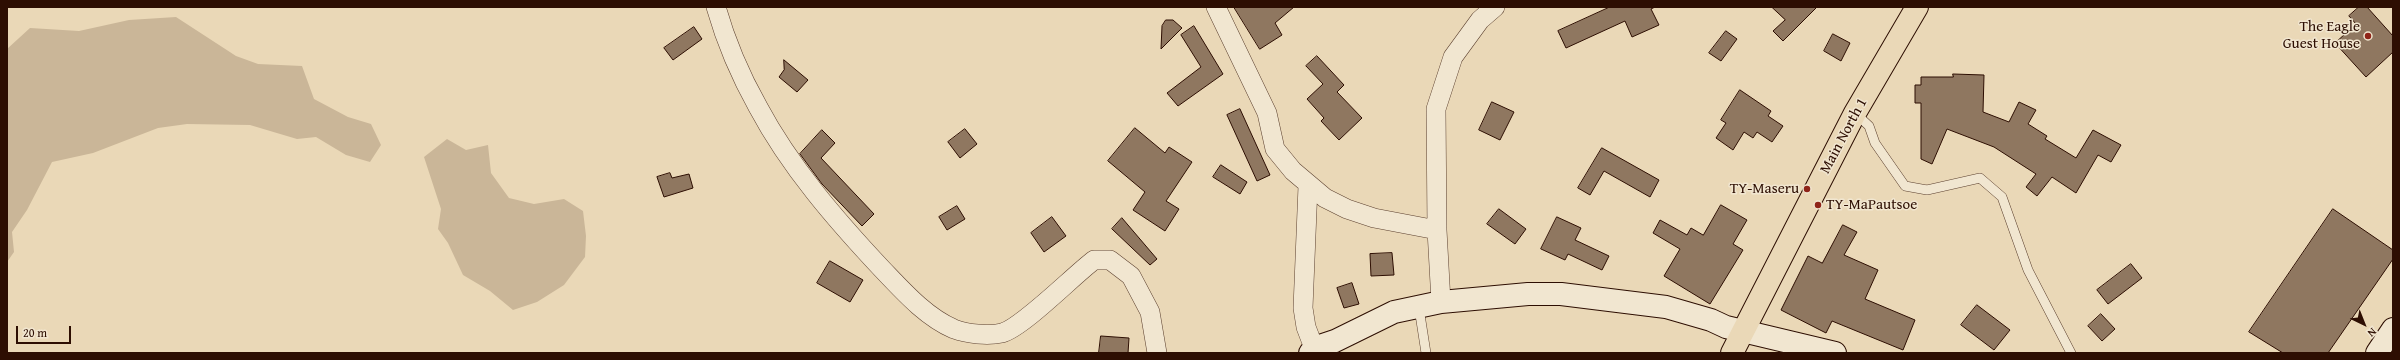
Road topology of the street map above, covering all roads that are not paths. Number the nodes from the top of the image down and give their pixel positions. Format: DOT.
graph roads {
  1 [pos="716,7"];
  2 [pos="1216,7"];
  3 [pos="1495,7"];
  4 [pos="1917,7"];
  5 [pos="1855,113"];
  6 [pos="1308,186"];
  7 [pos="1437,230"];
  8 [pos="1441,302"];
  9 [pos="1419,308"];
  10 [pos="2393,329"];
  11 [pos="1744,330"];
  12 [pos="1312,351"];
  13 [pos="1157,353"];
  14 [pos="1426,353"];
  15 [pos="1732,353"];
  16 [pos="1835,353"];
  17 [pos="2071,353"];
  18 [pos="2377,353"];
  1 -- 13 [label="street"];
  2 -- 6 [label="street"];
  3 -- 7 [label="street"];
  4 -- 5 [label="main road, Main North 1"];
  5 -- 11 [label="main road, Main North 1"];
  5 -- 17 [label="lane"];
  6 -- 7 [label="street"];
  6 -- 12 [label="street"];
  7 -- 8 [label="street"];
  8 -- 9 [label="main road"];
  8 -- 11 [label="main road"];
  9 -- 12 [label="main road"];
  9 -- 14 [label="lane"];
  10 -- 18 [label="main road"];
  11 -- 15 [label="main road, Main North 1"];
  11 -- 16 [label="main road"];
}
